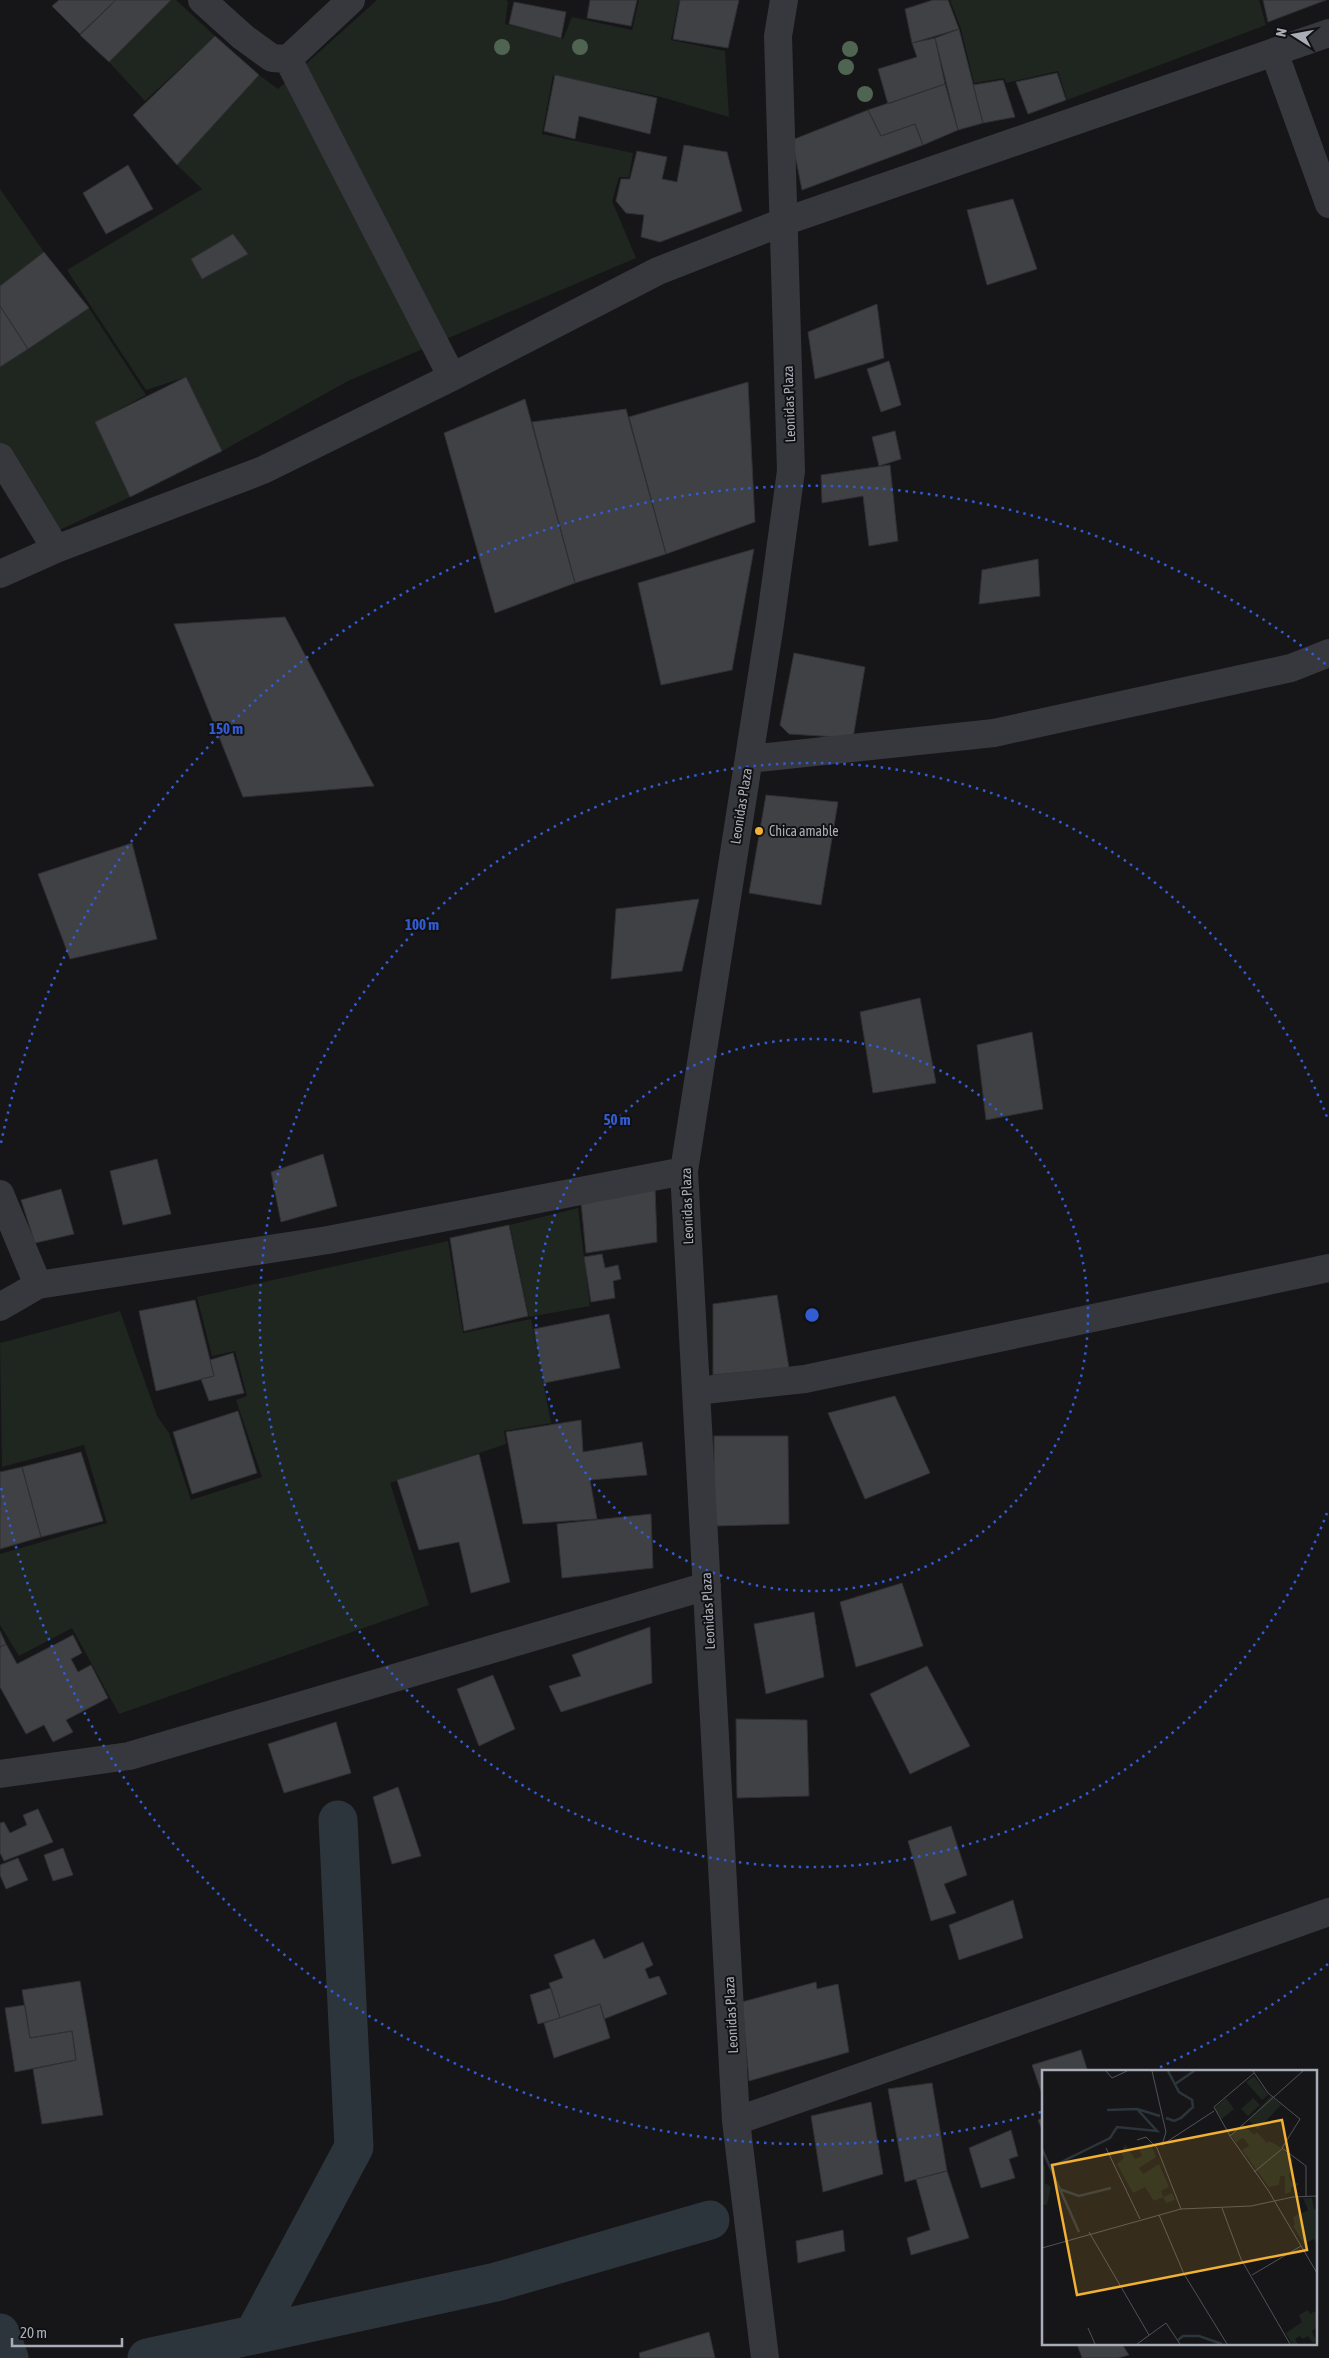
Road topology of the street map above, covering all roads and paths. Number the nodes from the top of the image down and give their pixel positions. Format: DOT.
graph roads {
  1 [pos="202,0"];
  2 [pos="351,0"];
  3 [pos="784,0"];
  4 [pos="1329,33"];
  5 [pos="1274,52"];
  6 [pos="288,59"];
  7 [pos="1329,204"];
  8 [pos="783,222"];
  9 [pos="452,377"];
  10 [pos="0,457"];
  11 [pos="56,549"];
  12 [pos="0,574"];
  13 [pos="1329,653"];
  14 [pos="748,758"];
  15 [pos="684,1171"];
  16 [pos="0,1194"];
  17 [pos="7,1223"];
  18 [pos="1329,1268"];
  19 [pos="38,1285"];
  20 [pos="0,1307"];
  21 [pos="696,1392"];
  22 [pos="707,1586"];
  23 [pos="0,1774"];
  24 [pos="1329,1912"];
  25 [pos="736,2121"];
  26 [pos="766,2358"];
  1 -- 6 [label="street"];
  2 -- 6 [label="street"];
  3 -- 8 [label="street, Leonidas Plaza"];
  4 -- 5 [label="street"];
  5 -- 7 [label="street"];
  5 -- 8 [label="street"];
  6 -- 9 [label="street"];
  8 -- 9 [label="street"];
  8 -- 14 [label="street, Leonidas Plaza"];
  9 -- 11 [label="street"];
  10 -- 11 [label="street"];
  11 -- 12 [label="street"];
  13 -- 14 [label="street"];
  14 -- 15 [label="street, Leonidas Plaza"];
  15 -- 19 [label="street"];
  15 -- 21 [label="street, Leonidas Plaza"];
  16 -- 17 [label="street"];
  17 -- 19 [label="street"];
  18 -- 21 [label="street"];
  19 -- 20 [label="street"];
  21 -- 22 [label="street, Leonidas Plaza"];
  22 -- 23 [label="street"];
  22 -- 25 [label="street, Leonidas Plaza"];
  24 -- 25 [label="street"];
  25 -- 26 [label="street, Leonidas Plaza"];
}
